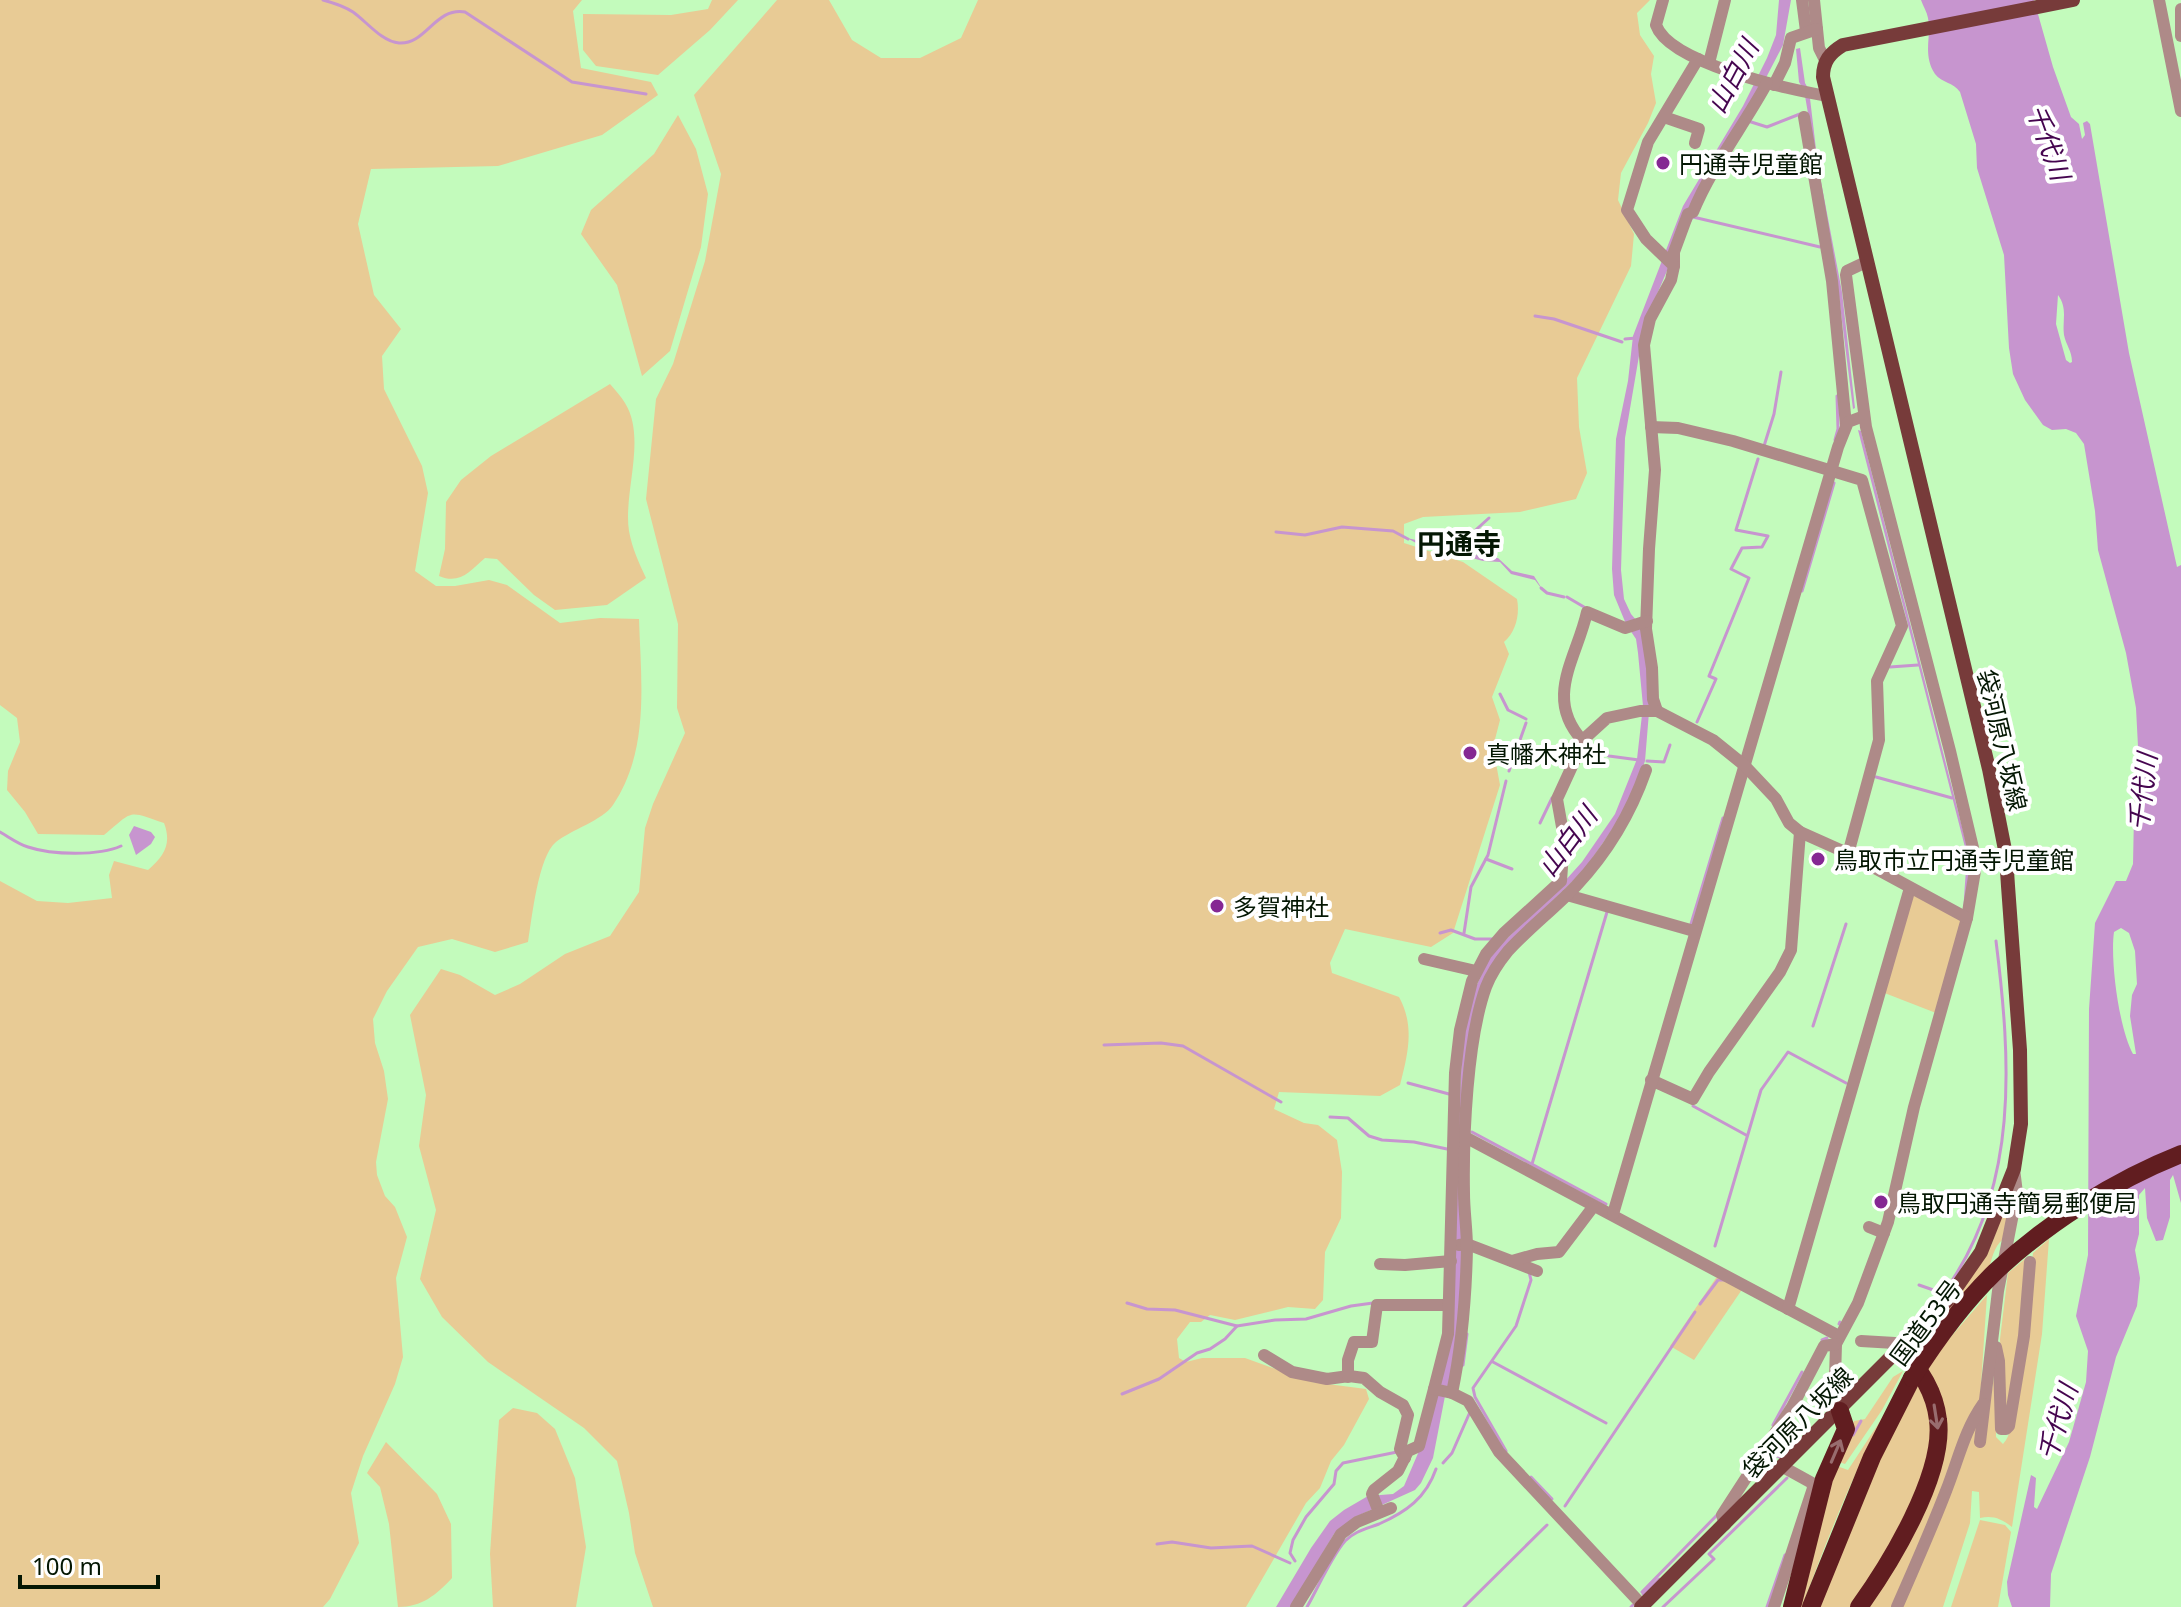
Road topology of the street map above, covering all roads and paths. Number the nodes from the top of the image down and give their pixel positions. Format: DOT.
graph roads {
  1 [pos="1663,0"];
  2 [pos="1725,0"];
  3 [pos="1802,0"];
  4 [pos="1814,0"];
  5 [pos="2073,0"];
  6 [pos="2159,0"];
  7 [pos="2181,9"];
  8 [pos="1811,30"];
  9 [pos="2181,36"];
  10 [pos="1828,58"];
  11 [pos="1704,61"];
  12 [pos="1765,83"];
  13 [pos="1828,96"];
  14 [pos="2181,111"];
  15 [pos="1664,117"];
  16 [pos="1804,117"];
  17 [pos="1695,143"];
  18 [pos="1669,261"];
  19 [pos="1866,262"];
  20 [pos="1864,416"];
  21 [pos="1846,425"];
  22 [pos="1651,427"];
  23 [pos="1830,471"];
  24 [pos="1647,621"];
  25 [pos="1650,711"];
  26 [pos="1583,741"];
  27 [pos="1744,765"];
  28 [pos="1646,770"];
  29 [pos="1800,832"];
  30 [pos="1848,854"];
  31 [pos="1910,888"];
  32 [pos="1567,895"];
  33 [pos="1967,918"];
  34 [pos="1694,931"];
  35 [pos="1424,959"];
  36 [pos="1476,971"];
  37 [pos="1651,1080"];
  38 [pos="1465,1137"];
  39 [pos="2181,1154"];
  40 [pos="2014,1169"];
  41 [pos="1593,1207"];
  42 [pos="1613,1214"];
  43 [pos="1869,1227"];
  44 [pos="1884,1233"];
  45 [pos="1467,1244"];
  46 [pos="1452,1246"];
  47 [pos="1451,1261"];
  48 [pos="1512,1261"];
  49 [pos="2030,1262"];
  50 [pos="1380,1264"];
  51 [pos="1537,1271"];
  52 [pos="1448,1305"];
  53 [pos="1788,1309"];
  54 [pos="1994,1336"];
  55 [pos="1838,1340"];
  56 [pos="1861,1341"];
  57 [pos="1902,1349"];
  58 [pos="1264,1355"];
  59 [pos="1348,1377"];
  60 [pos="1434,1389"];
  61 [pos="1452,1393"];
  62 [pos="1986,1401"];
  63 [pos="1840,1411"];
  64 [pos="1980,1442"];
  65 [pos="1405,1458"];
  66 [pos="1783,1467"];
  67 [pos="1725,1525"];
  68 [pos="1296,1607"];
  69 [pos="1642,1607"];
  70 [pos="1774,1607"];
  71 [pos="1792,1607"];
  72 [pos="1811,1607"];
  73 [pos="1859,1607"];
  74 [pos="1897,1607"];
  1 -- 11 [label="street"];
  2 -- 11 [label="street"];
  3 -- 8 [label="street"];
  4 -- 8 [label="street"];
  5 -- 10 [label="main road"];
  6 -- 14 [label="street"];
  7 -- 9 [label="street"];
  8 -- 10 [label="street"];
  8 -- 12 [label="street"];
  10 -- 13 [label="main road, 袋河原八坂線"];
  11 -- 12 [label="street"];
  11 -- 15 [label="street"];
  12 -- 13 [label="street"];
  12 -- 18 [label="street"];
  13 -- 19 [label="main road, 袋河原八坂線"];
  15 -- 17 [label="street"];
  15 -- 18 [label="street"];
  16 -- 21 [label="street"];
  18 -- 22 [label="street"];
  19 -- 20 [label="street"];
  19 -- 40 [label="main road, 袋河原八坂線"];
  20 -- 21 [label="street"];
  20 -- 33 [label="street"];
  21 -- 23 [label="street"];
  22 -- 23 [label="street"];
  22 -- 24 [label="street"];
  23 -- 27 [label="street"];
  23 -- 30 [label="street"];
  24 -- 25 [label="street"];
  24 -- 26 [label="street"];
  25 -- 26 [label="street"];
  25 -- 27 [label="street"];
  26 -- 36 [label="street"];
  27 -- 29 [label="street"];
  27 -- 34 [label="street"];
  28 -- 32 [label="street"];
  29 -- 30 [label="street"];
  29 -- 37 [label="street"];
  30 -- 31 [label="street"];
  31 -- 33 [label="street"];
  31 -- 53 [label="street"];
  32 -- 34 [label="street"];
  32 -- 38 [label="street"];
  33 -- 44 [label="street"];
  34 -- 37 [label="street"];
  35 -- 36 [label="street"];
  36 -- 46 [label="street"];
  37 -- 42 [label="street"];
  38 -- 41 [label="street"];
  38 -- 45 [label="street"];
  39 -- 72 [label="highway, 国道53号, bridge"];
  40 -- 54 [label="street"];
  40 -- 57 [label="main road, 袋河原八坂線"];
  41 -- 42 [label="street"];
  41 -- 48 [label="street"];
  42 -- 53 [label="street"];
  43 -- 44 [label="street"];
  44 -- 55 [label="street"];
  45 -- 46 [label="street"];
  45 -- 48 [label="street"];
  45 -- 61 [label="street"];
  46 -- 47 [label="street"];
  47 -- 50 [label="street"];
  47 -- 52 [label="street"];
  48 -- 51 [label="street"];
  49 -- 54 [label="street"];
  52 -- 59 [label="street"];
  52 -- 60 [label="street"];
  53 -- 55 [label="street"];
  54 -- 62 [label="street"];
  55 -- 63 [label="street"];
  55 -- 67 [label="street"];
  56 -- 57 [label="street"];
  57 -- 63 [label="main road, 袋河原八坂線"];
  57 -- 73 [label="highway, one-way"];
  58 -- 59 [label="street"];
  59 -- 65 [label="street"];
  60 -- 61 [label="street"];
  60 -- 65 [label="street"];
  61 -- 69 [label="street"];
  62 -- 64 [label="street"];
  62 -- 74 [label="street"];
  63 -- 66 [label="main road, 袋河原八坂線"];
  71 -- 63 [label="highway, one-way"];
  65 -- 68 [label="street"];
  66 -- 67 [label="main road, 袋河原八坂線"];
  66 -- 70 [label="street"];
  67 -- 69 [label="main road, 袋河原八坂線"];
}
